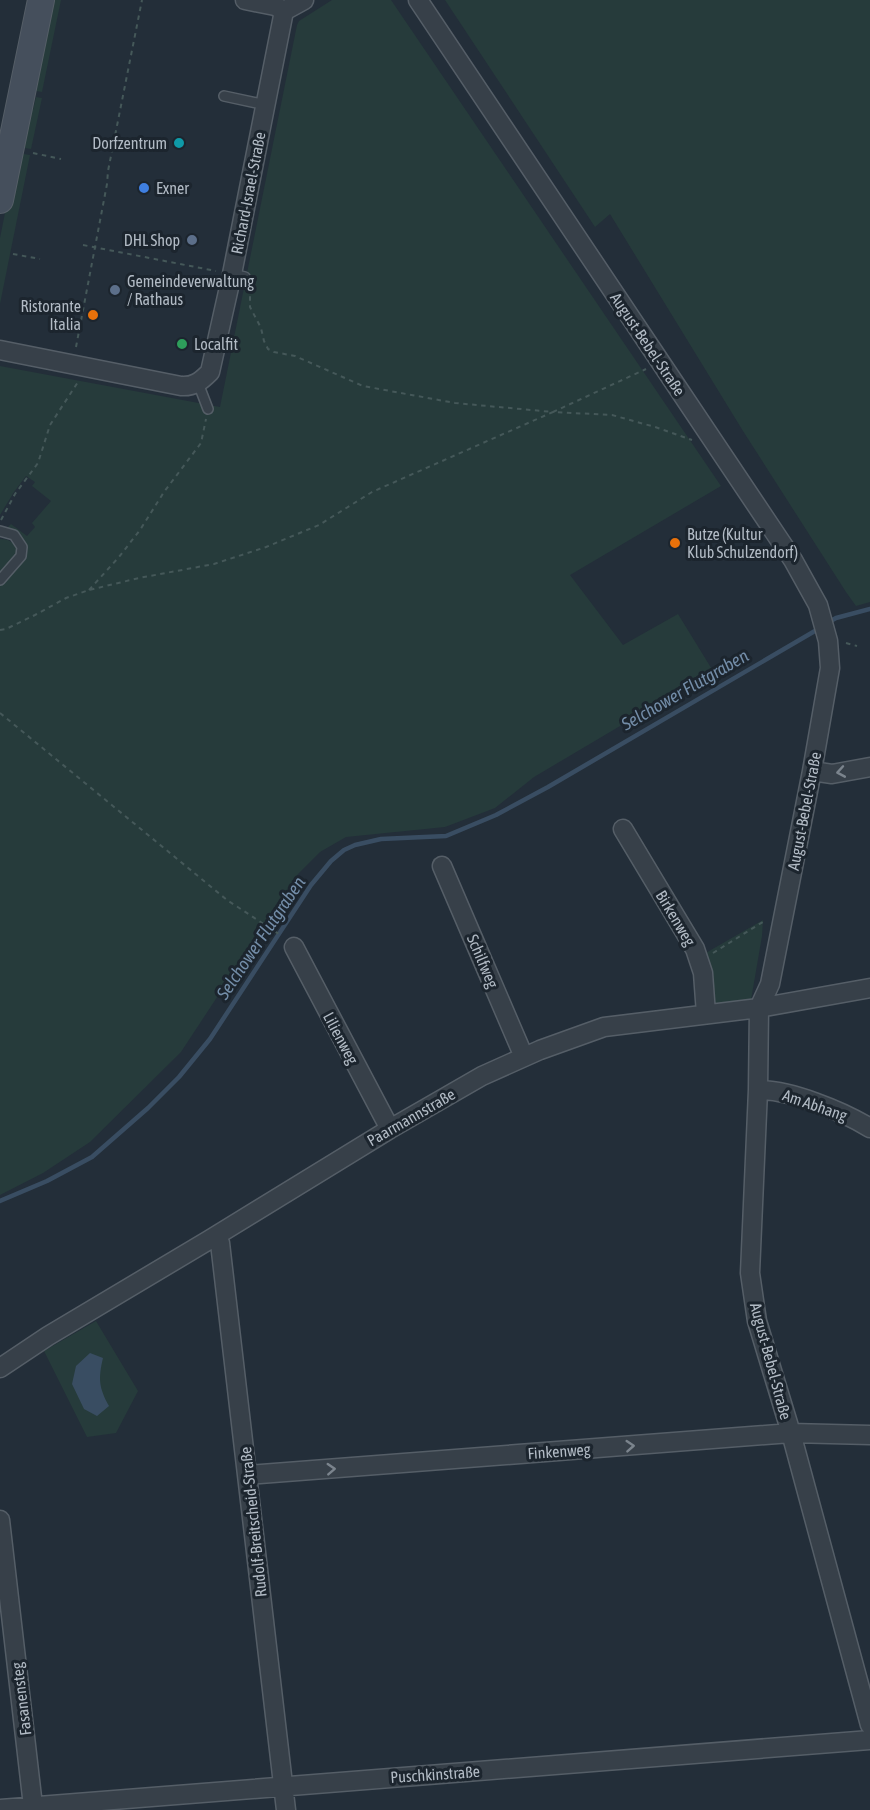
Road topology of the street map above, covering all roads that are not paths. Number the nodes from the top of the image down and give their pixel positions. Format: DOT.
graph roads {
  1 [pos="40,0"];
  2 [pos="244,0"];
  3 [pos="304,0"];
  4 [pos="417,0"];
  5 [pos="275,6"];
  6 [pos="224,96"];
  7 [pos="266,105"];
  8 [pos="1,190"];
  9 [pos="0,350"];
  10 [pos="198,383"];
  11 [pos="208,409"];
  12 [pos="0,531"];
  13 [pos="0,580"];
  14 [pos="870,767"];
  15 [pos="812,771"];
  16 [pos="623,829"];
  17 [pos="442,866"];
  18 [pos="294,947"];
  19 [pos="870,988"];
  20 [pos="759,1008"];
  21 [pos="706,1014"];
  22 [pos="524,1057"];
  23 [pos="758,1090"];
  24 [pos="870,1128"];
  25 [pos="390,1129"];
  26 [pos="216,1236"];
  27 [pos="0,1368"];
  28 [pos="790,1434"];
  29 [pos="870,1435"];
  30 [pos="248,1475"];
  31 [pos="0,1520"];
  32 [pos="870,1725"];
  33 [pos="870,1740"];
  34 [pos="283,1785"];
  35 [pos="33,1806"];
  36 [pos="0,1809"];
  37 [pos="286,1810"];
  1 -- 8 [label="street"];
  2 -- 5 [label="street"];
  3 -- 5 [label="street"];
  4 -- 15 [label="street, August-Bebel-Straße"];
  5 -- 7 [label="street, Richard-Israel-Straße"];
  6 -- 7 [label="lane"];
  7 -- 10 [label="street, Richard-Israel-Straße"];
  9 -- 10 [label="street"];
  10 -- 11 [label="lane"];
  12 -- 13 [label="lane"];
  14 -- 15 [label="street, one-way"];
  15 -- 20 [label="street, August-Bebel-Straße"];
  16 -- 21 [label="street, Birkenweg"];
  17 -- 22 [label="street, Schilfweg"];
  18 -- 25 [label="street, Lilienweg"];
  19 -- 20 [label="street, Paarmannstraße"];
  20 -- 21 [label="street, Paarmannstraße"];
  20 -- 23 [label="street, August-Bebel-Straße"];
  21 -- 22 [label="street, Paarmannstraße"];
  22 -- 25 [label="street, Paarmannstraße"];
  23 -- 24 [label="street, Am Abhang"];
  23 -- 28 [label="street, August-Bebel-Straße"];
  25 -- 26 [label="street, Paarmannstraße"];
  26 -- 27 [label="street, Paarmannstraße"];
  26 -- 30 [label="street, Rudolf-Breitscheid-Straße"];
  28 -- 29 [label="street, Finkenweg"];
  30 -- 28 [label="street, Finkenweg, one-way"];
  28 -- 32 [label="street, August-Bebel-Straße"];
  30 -- 34 [label="street, Rudolf-Breitscheid-Straße"];
  31 -- 35 [label="street, Fasanensteg"];
  33 -- 34 [label="street, Puschkinstraße"];
  34 -- 35 [label="street, Puschkinstraße"];
  34 -- 37 [label="street, Rudolf-Breitscheid-Straße"];
  35 -- 36 [label="street, Puschkinstraße"];
}
